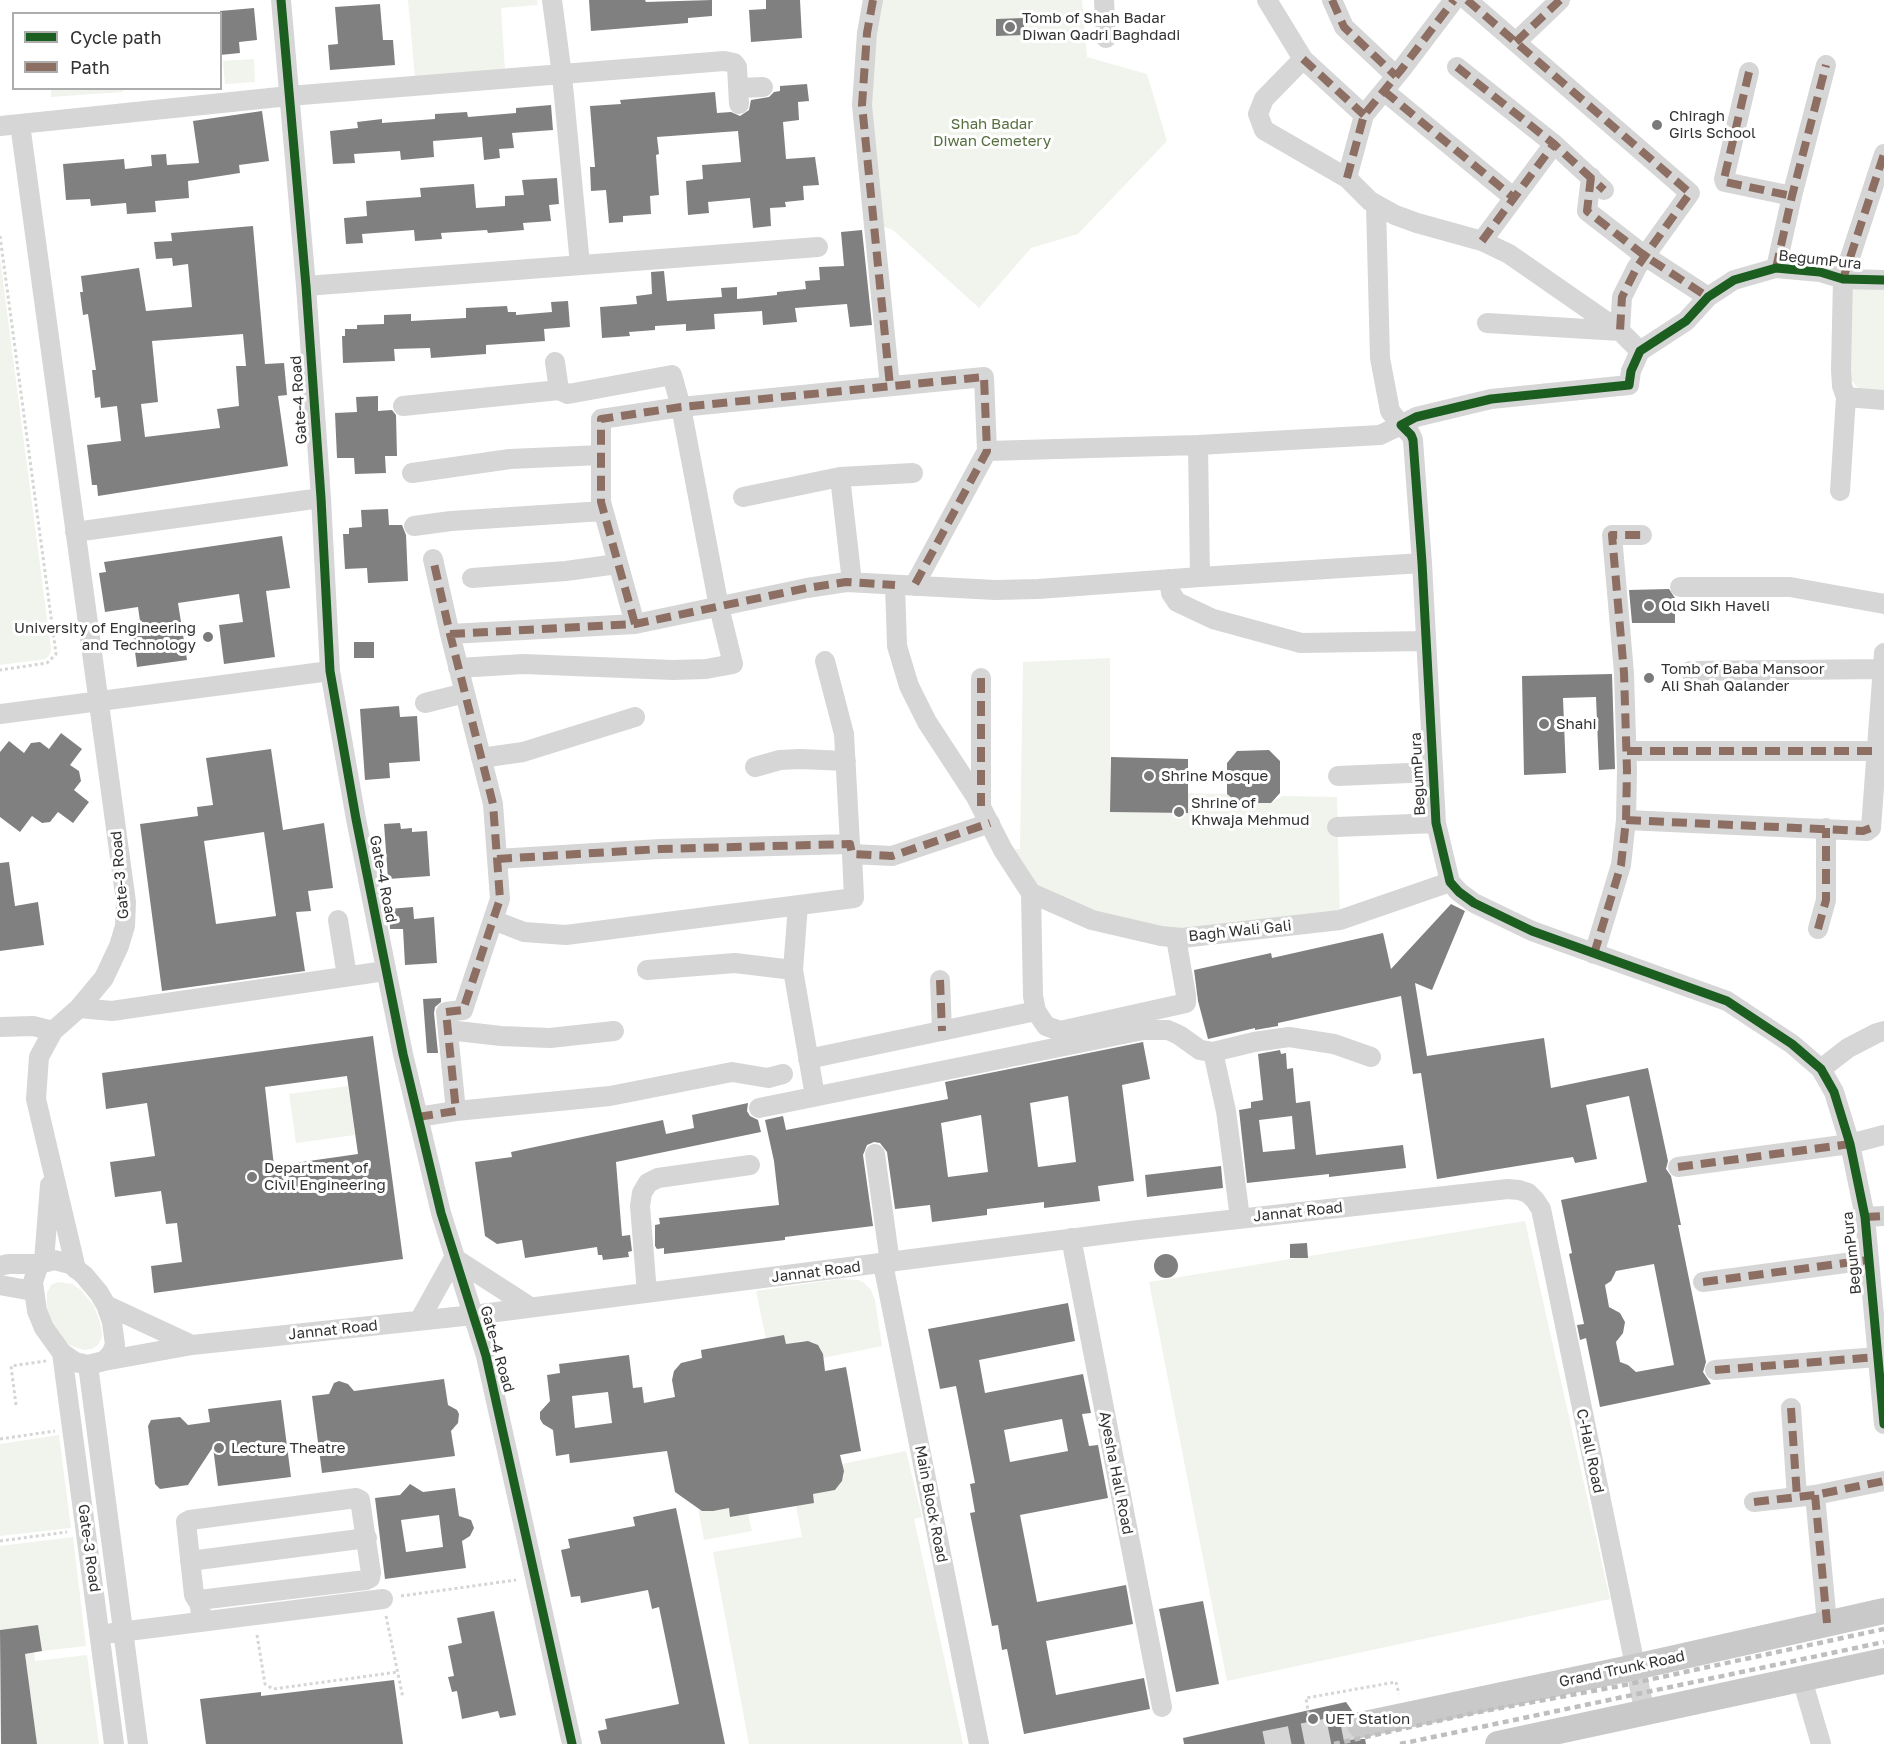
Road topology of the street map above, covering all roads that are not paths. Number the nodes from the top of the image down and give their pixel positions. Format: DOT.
graph roads {
  1 [pos="281,0"];
  2 [pos="552,0"];
  3 [pos="873,0"];
  4 [pos="1104,0"];
  5 [pos="1267,0"];
  6 [pos="1332,0"];
  7 [pos="1454,0"];
  8 [pos="1467,0"];
  9 [pos="1560,0"];
  10 [pos="1106,38"];
  11 [pos="1515,42"];
  12 [pos="1303,59"];
  13 [pos="1826,65"];
  14 [pos="1457,67"];
  15 [pos="1749,72"];
  16 [pos="562,75"];
  17 [pos="1390,84"];
  18 [pos="763,87"];
  19 [pos="290,96"];
  20 [pos="1364,115"];
  21 [pos="20,124"];
  22 [pos="0,126"];
  23 [pos="1554,144"];
  24 [pos="1884,154"];
  25 [pos="1347,178"];
  26 [pos="1880,179"];
  27 [pos="1792,196"];
  28 [pos="1514,198"];
  29 [pos="1376,206"];
  30 [pos="1482,241"];
  31 [pos="818,247"];
  32 [pos="1646,256"];
  33 [pos="580,265"];
  34 [pos="1776,268"];
  35 [pos="1843,279"];
  36 [pos="1884,280"];
  37 [pos="306,286"];
  38 [pos="1708,297"];
  39 [pos="1487,323"];
  40 [pos="1620,332"];
  41 [pos="1640,351"];
  42 [pos="555,362"];
  43 [pos="890,386"];
  44 [pos="559,390"];
  45 [pos="1846,397"];
  46 [pos="1884,400"];
  47 [pos="403,406"];
  48 [pos="681,407"];
  49 [pos="1401,425"];
  50 [pos="1198,445"];
  51 [pos="987,451"];
  52 [pos="601,455"];
  53 [pos="412,473"];
  54 [pos="913,473"];
  55 [pos="840,477"];
  56 [pos="1840,491"];
  57 [pos="743,497"];
  58 [pos="321,498"];
  59 [pos="603,511"];
  60 [pos="414,526"];
  61 [pos="75,532"];
  62 [pos="1642,535"];
  63 [pos="433,559"];
  64 [pos="1422,563"];
  65 [pos="617,564"];
  66 [pos="1200,577"];
  67 [pos="472,578"];
  68 [pos="1169,579"];
  69 [pos="852,582"];
  70 [pos="904,586"];
  71 [pos="1680,587"];
  72 [pos="1884,604"];
  73 [pos="719,606"];
  74 [pos="635,624"];
  75 [pos="450,634"];
  76 [pos="1425,641"];
  77 [pos="825,661"];
  78 [pos="1883,661"];
  79 [pos="459,668"];
  80 [pos="330,671"];
  81 [pos="1690,671"];
  82 [pos="981,678"];
  83 [pos="465,693"];
  84 [pos="100,700"];
  85 [pos="425,703"];
  86 [pos="0,714"];
  87 [pos="635,717"];
  88 [pos="1881,725"];
  89 [pos="1627,751"];
  90 [pos="1877,751"];
  91 [pos="481,758"];
  92 [pos="846,761"];
  93 [pos="755,767"];
  94 [pos="1433,772"];
  95 [pos="1338,776"];
  96 [pos="985,815"];
  97 [pos="1878,818"];
  98 [pos="1626,820"];
  99 [pos="1436,824"];
  100 [pos="1337,827"];
  101 [pos="1826,828"];
  102 [pos="851,849"];
  103 [pos="497,859"];
  104 [pos="1450,882"];
  105 [pos="1031,893"];
  106 [pos="798,905"];
  107 [pos="338,920"];
  108 [pos="493,920"];
  109 [pos="1818,929"];
  110 [pos="1176,938"];
  111 [pos="1594,954"];
  112 [pos="647,970"];
  113 [pos="793,970"];
  114 [pos="385,971"];
  115 [pos="347,976"];
  116 [pos="940,980"];
  117 [pos="79,1008"];
  118 [pos="1036,1011"];
  119 [pos="0,1027"];
  120 [pos="448,1030"];
  121 [pos="614,1030"];
  122 [pos="53,1031"];
  123 [pos="942,1031"];
  124 [pos="1884,1031"];
  125 [pos="1213,1052"];
  126 [pos="1371,1057"];
  127 [pos="808,1059"];
  128 [pos="1821,1069"];
  129 [pos="783,1074"];
  130 [pos="815,1096"];
  131 [pos="759,1108"];
  132 [pos="456,1111"];
  133 [pos="418,1117"];
  134 [pos="1884,1135"];
  135 [pos="1850,1144"];
  136 [pos="875,1154"];
  137 [pos="750,1165"];
  138 [pos="52,1167"];
  139 [pos="1678,1167"];
  140 [pos="1528,1193"];
  141 [pos="1874,1217"];
  142 [pos="1240,1218"];
  143 [pos="1071,1238"];
  144 [pos="454,1258"];
  145 [pos="1868,1260"];
  146 [pos="42,1263"];
  147 [pos="887,1263"];
  148 [pos="0,1266"];
  149 [pos="76,1269"];
  150 [pos="1703,1281"];
  151 [pos="0,1285"];
  152 [pos="33,1291"];
  153 [pos="647,1293"];
  154 [pos="106,1305"];
  155 [pos="530,1307"];
  156 [pos="473,1315"];
  157 [pos="419,1321"];
  158 [pos="192,1345"];
  159 [pos="62,1356"];
  160 [pos="1877,1357"];
  161 [pos="96,1363"];
  162 [pos="1715,1370"];
  163 [pos="1791,1408"];
  164 [pos="1883,1414"];
  165 [pos="1884,1481"];
  166 [pos="1806,1496"];
  167 [pos="1754,1502"];
  168 [pos="367,1538"];
  169 [pos="190,1561"];
  170 [pos="382,1599"];
  171 [pos="199,1600"];
  172 [pos="1884,1611"];
  173 [pos="202,1622"];
  174 [pos="1827,1623"];
  175 [pos="125,1632"];
  176 [pos="100,1635"];
  177 [pos="1884,1661"];
  178 [pos="1635,1667"];
  179 [pos="1802,1679"];
  180 [pos="1161,1707"];
  181 [pos="1646,1714"];
  182 [pos="1360,1725"];
  183 [pos="1527,1741"];
  184 [pos="114,1744"];
  185 [pos="138,1744"];
  186 [pos="572,1744"];
  187 [pos="979,1744"];
  188 [pos="1498,1744"];
  189 [pos="1821,1744"];
  1 -- 19 [label="street, Gate-4 Road"];
  2 -- 16 [label="street"];
  3 -- 43 [label="street"];
  4 -- 10 [label="street"];
  5 -- 12 [label="street"];
  6 -- 17 [label="street"];
  7 -- 17 [label="street"];
  8 -- 11 [label="street"];
  9 -- 11 [label="street"];
  11 -- 32 [label="street"];
  12 -- 20 [label="street"];
  12 -- 25 [label="street"];
  13 -- 27 [label="street"];
  14 -- 23 [label="street"];
  15 -- 27 [label="street"];
  16 -- 18 [label="street"];
  16 -- 19 [label="street"];
  16 -- 33 [label="street"];
  17 -- 20 [label="street"];
  17 -- 28 [label="street"];
  19 -- 21 [label="street"];
  19 -- 37 [label="street, Gate-4 Road"];
  20 -- 25 [label="street"];
  21 -- 22 [label="street"];
  21 -- 61 [label="street, Gate-3 Road"];
  23 -- 28 [label="street"];
  23 -- 32 [label="street"];
  24 -- 26 [label="street"];
  25 -- 29 [label="street"];
  26 -- 35 [label="street"];
  27 -- 34 [label="street"];
  28 -- 30 [label="street"];
  29 -- 30 [label="street"];
  29 -- 49 [label="street, BegumPura"];
  30 -- 40 [label="street"];
  31 -- 33 [label="street"];
  32 -- 38 [label="street"];
  32 -- 40 [label="street"];
  33 -- 37 [label="street"];
  34 -- 35 [label="street, BegumPura"];
  34 -- 38 [label="street, BegumPura"];
  35 -- 36 [label="street, BegumPura"];
  35 -- 45 [label="street"];
  37 -- 58 [label="street, Gate-4 Road"];
  38 -- 41 [label="street, BegumPura"];
  39 -- 40 [label="street"];
  40 -- 41 [label="street"];
  41 -- 49 [label="street"];
  42 -- 44 [label="street"];
  43 -- 48 [label="street"];
  43 -- 51 [label="street"];
  44 -- 47 [label="street"];
  44 -- 48 [label="street"];
  45 -- 46 [label="street"];
  45 -- 56 [label="street"];
  48 -- 52 [label="street"];
  48 -- 73 [label="street"];
  49 -- 50 [label="street"];
  49 -- 64 [label="street, BegumPura"];
  50 -- 51 [label="street"];
  50 -- 66 [label="street"];
  51 -- 70 [label="street"];
  52 -- 53 [label="street"];
  52 -- 59 [label="street"];
  54 -- 55 [label="street"];
  55 -- 57 [label="street"];
  55 -- 69 [label="street"];
  58 -- 61 [label="street"];
  58 -- 80 [label="street, Gate-4 Road"];
  59 -- 60 [label="street"];
  59 -- 65 [label="street"];
  61 -- 84 [label="street, Gate-3 Road"];
  62 -- 89 [label="street"];
  63 -- 75 [label="street"];
  64 -- 66 [label="street"];
  64 -- 76 [label="street, BegumPura"];
  65 -- 67 [label="street"];
  65 -- 74 [label="street"];
  66 -- 68 [label="street"];
  68 -- 70 [label="street"];
  68 -- 76 [label="street"];
  69 -- 70 [label="street"];
  69 -- 73 [label="street"];
  70 -- 96 [label="street"];
  71 -- 72 [label="street"];
  73 -- 74 [label="street"];
  73 -- 79 [label="street"];
  74 -- 75 [label="street"];
  75 -- 79 [label="street"];
  76 -- 94 [label="street, BegumPura"];
  77 -- 92 [label="street"];
  78 -- 81 [label="street"];
  78 -- 88 [label="street"];
  79 -- 83 [label="street"];
  80 -- 84 [label="street"];
  80 -- 114 [label="street, Gate-4 Road"];
  82 -- 96 [label="street"];
  83 -- 85 [label="street"];
  83 -- 91 [label="street"];
  84 -- 86 [label="street"];
  84 -- 117 [label="street, Gate-3 Road"];
  87 -- 91 [label="street"];
  88 -- 90 [label="street"];
  89 -- 90 [label="street"];
  89 -- 98 [label="street"];
  90 -- 97 [label="street"];
  91 -- 103 [label="street"];
  92 -- 93 [label="street"];
  92 -- 102 [label="street"];
  94 -- 95 [label="street"];
  94 -- 99 [label="street, BegumPura"];
  96 -- 102 [label="street"];
  96 -- 105 [label="street"];
  97 -- 101 [label="street"];
  98 -- 101 [label="street"];
  98 -- 111 [label="street"];
  99 -- 100 [label="street"];
  99 -- 104 [label="street, BegumPura"];
  101 -- 109 [label="street"];
  102 -- 103 [label="street"];
  102 -- 106 [label="street"];
  103 -- 108 [label="street"];
  104 -- 110 [label="street, Bagh Wali Gali"];
  104 -- 111 [label="street, BegumPura"];
  105 -- 110 [label="street, Bagh Wali Gali"];
  105 -- 118 [label="street"];
  106 -- 108 [label="street"];
  106 -- 113 [label="street"];
  107 -- 115 [label="street"];
  108 -- 120 [label="street"];
  110 -- 118 [label="street"];
  111 -- 128 [label="street, BegumPura"];
  112 -- 113 [label="street"];
  113 -- 127 [label="street"];
  114 -- 115 [label="street"];
  114 -- 133 [label="street, Gate-4 Road"];
  115 -- 117 [label="street"];
  116 -- 123 [label="street"];
  117 -- 122 [label="street, Gate-3 Road"];
  118 -- 123 [label="street"];
  119 -- 122 [label="street"];
  120 -- 121 [label="street"];
  120 -- 132 [label="street"];
  122 -- 138 [label="street, Gate-3 Road"];
  123 -- 127 [label="street"];
  124 -- 128 [label="street"];
  125 -- 126 [label="street"];
  125 -- 130 [label="street"];
  125 -- 142 [label="street"];
  127 -- 130 [label="street"];
  128 -- 135 [label="street, BegumPura"];
  129 -- 132 [label="street"];
  130 -- 131 [label="street"];
  132 -- 133 [label="street"];
  133 -- 144 [label="street, Gate-4 Road"];
  134 -- 135 [label="street"];
  135 -- 139 [label="street"];
  135 -- 141 [label="street, BegumPura"];
  136 -- 147 [label="street, Main Block Road"];
  137 -- 153 [label="street"];
  138 -- 146 [label="street"];
  138 -- 149 [label="street, Gate-3 Road"];
  140 -- 142 [label="street, Jannat Road"];
  140 -- 178 [label="street, C-Hall Road"];
  141 -- 145 [label="street, BegumPura"];
  142 -- 143 [label="street, Jannat Road"];
  143 -- 147 [label="street, Jannat Road"];
  143 -- 180 [label="street, Ayesha Hall Road"];
  144 -- 155 [label="street"];
  144 -- 156 [label="street, Gate-4 Road"];
  144 -- 157 [label="street"];
  145 -- 150 [label="street"];
  145 -- 160 [label="street, BegumPura"];
  146 -- 148 [label="street"];
  146 -- 149 [label="street"];
  146 -- 152 [label="street"];
  147 -- 153 [label="street, Jannat Road"];
  147 -- 187 [label="street, Main Block Road"];
  149 -- 154 [label="street"];
  151 -- 152 [label="street"];
  152 -- 159 [label="street"];
  153 -- 155 [label="street, Jannat Road"];
  154 -- 158 [label="street"];
  154 -- 161 [label="street"];
  155 -- 156 [label="street, Jannat Road"];
  156 -- 157 [label="street, Jannat Road"];
  156 -- 186 [label="street, Gate-4 Road"];
  157 -- 158 [label="street, Jannat Road"];
  158 -- 161 [label="street, Jannat Road"];
  159 -- 161 [label="street"];
  159 -- 176 [label="street, Gate-3 Road"];
  160 -- 162 [label="street"];
  160 -- 164 [label="street, BegumPura"];
  161 -- 175 [label="street"];
  163 -- 166 [label="street"];
  165 -- 166 [label="street"];
  166 -- 167 [label="street"];
  166 -- 174 [label="street"];
  168 -- 169 [label="street"];
  168 -- 169 [label="street"];
  168 -- 171 [label="street"];
  169 -- 171 [label="street"];
  170 -- 173 [label="street"];
  171 -- 173 [label="street"];
  172 -- 174 [label="main road, Grand Trunk Road"];
  173 -- 175 [label="street"];
  174 -- 178 [label="main road, Grand Trunk Road"];
  175 -- 176 [label="street"];
  175 -- 185 [label="street"];
  176 -- 184 [label="street, Gate-3 Road"];
  177 -- 179 [label="main road"];
  178 -- 181 [label="street, C-Hall Road"];
  178 -- 182 [label="main road, Grand Trunk Road"];
  179 -- 181 [label="main road"];
  179 -- 189 [label="street"];
  181 -- 183 [label="main road"];
  183 -- 188 [label="main road"];
}
